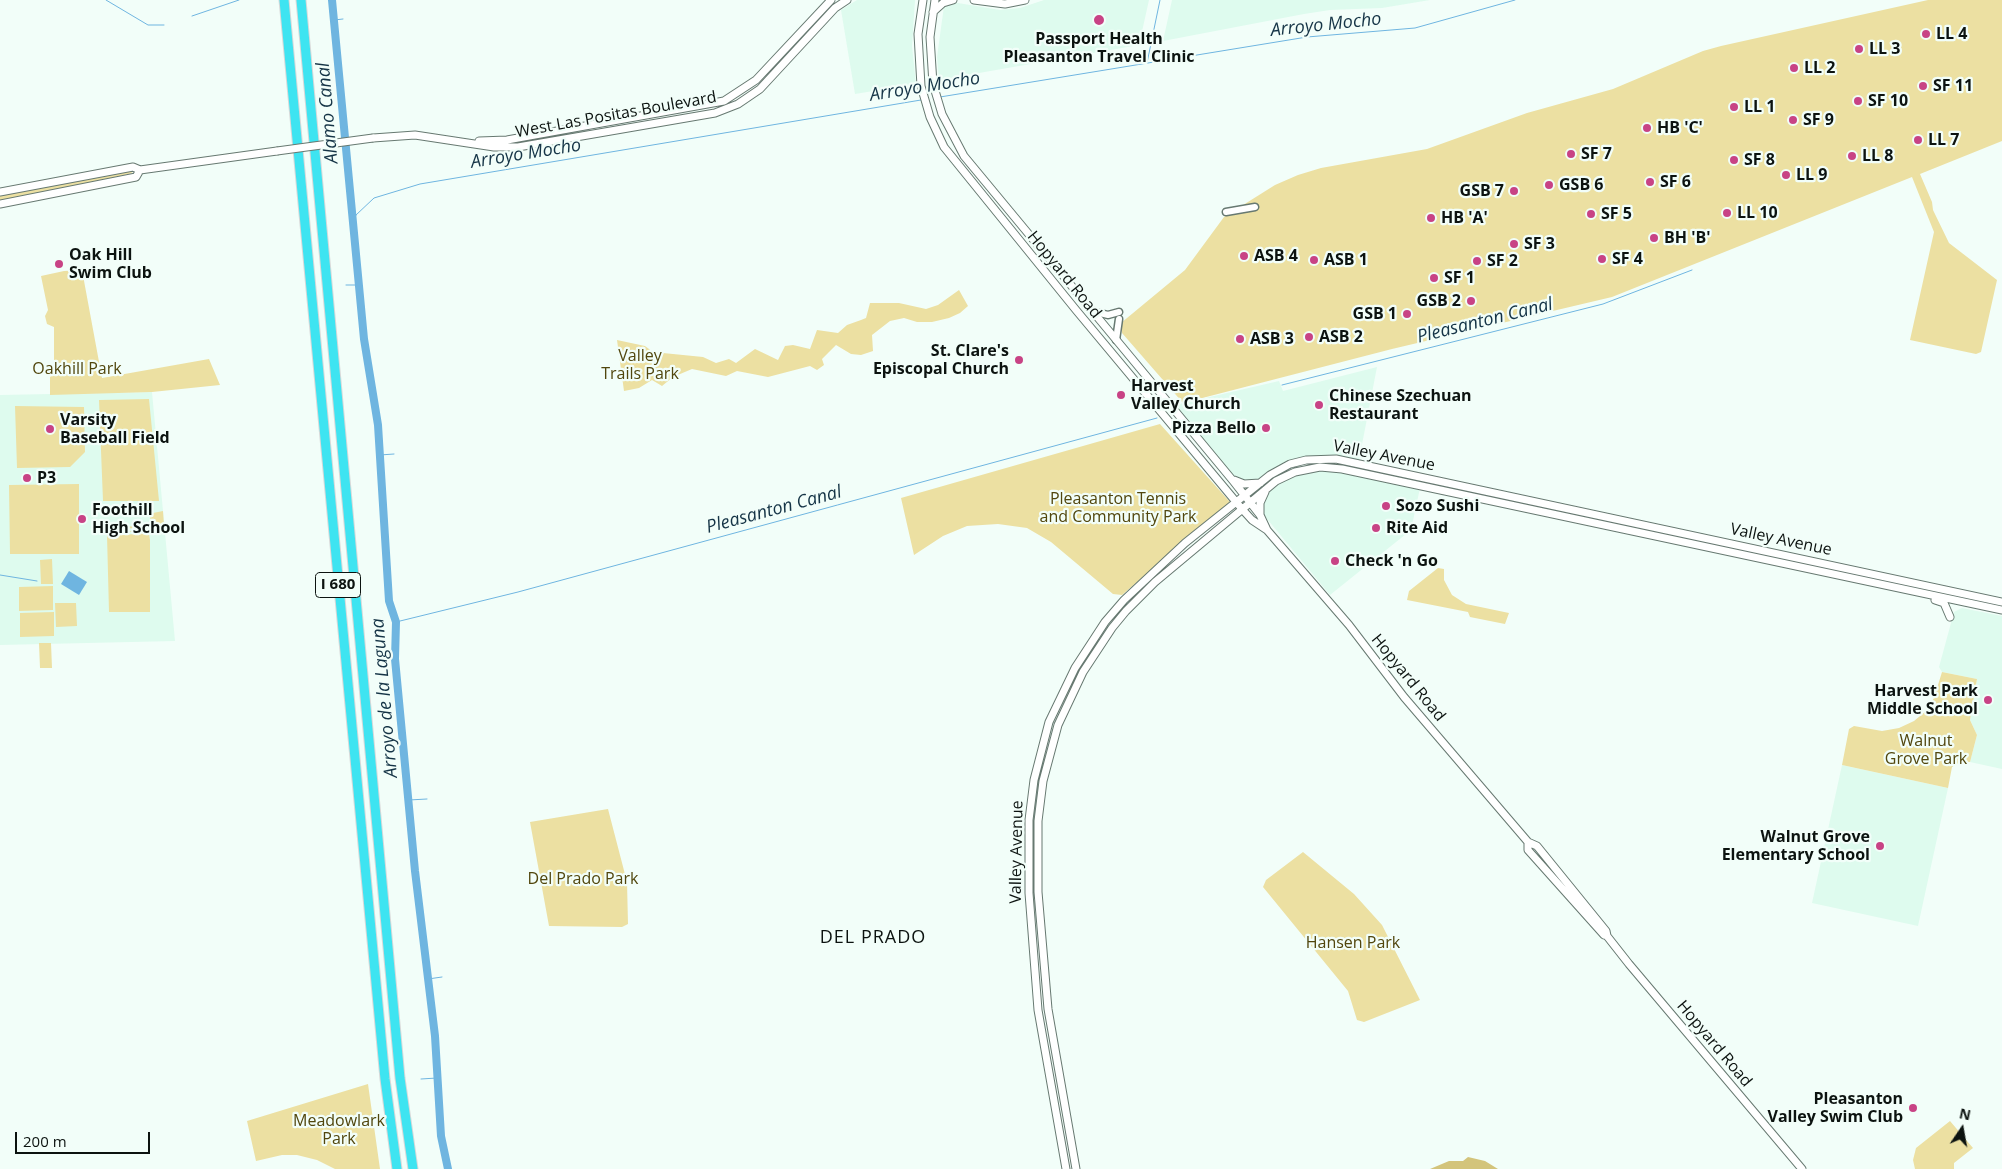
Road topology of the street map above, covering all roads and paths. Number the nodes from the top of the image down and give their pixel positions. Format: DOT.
graph roads {
  1 [pos="284,0"];
  2 [pos="301,0"];
  3 [pos="831,0"];
  4 [pos="847,0"];
  5 [pos="917,0"];
  6 [pos="923,0"];
  7 [pos="935,0"];
  8 [pos="953,0"];
  9 [pos="974,0"];
  10 [pos="1025,0"];
  11 [pos="921,9"];
  12 [pos="932,12"];
  13 [pos="466,142"];
  14 [pos="140,170"];
  15 [pos="0,192"];
  16 [pos="0,204"];
  17 [pos="1255,207"];
  18 [pos="1226,212"];
  19 [pos="1092,311"];
  20 [pos="1119,312"];
  21 [pos="1119,320"];
  22 [pos="1116,340"];
  23 [pos="1231,479"];
  24 [pos="1260,483"];
  25 [pos="1224,487"];
  26 [pos="1266,490"];
  27 [pos="1244,496"];
  28 [pos="1236,502"];
  29 [pos="1250,503"];
  30 [pos="1242,509"];
  31 [pos="1225,511"];
  32 [pos="1260,515"];
  33 [pos="1252,520"];
  34 [pos="1224,524"];
  35 [pos="1267,530"];
  36 [pos="1922,593"];
  37 [pos="2002,602"];
  38 [pos="2002,610"];
  39 [pos="1950,616"];
  40 [pos="397,1169"];
  41 [pos="412,1169"];
  42 [pos="1066,1169"];
  43 [pos="1076,1169"];
  44 [pos="1802,1169"];
  1 -- 40 [label="highway, I 680"];
  2 -- 41 [label="highway, I 680"];
  3 -- 13 [label="main road, West Las Positas Boulevard"];
  4 -- 13 [label="main road, West Las Positas Boulevard"];
  5 -- 11 [label="main road"];
  6 -- 11 [label="main road, Hopyard Road"];
  7 -- 12 [label="main road, Hopyard Road"];
  8 -- 12 [label="main road"];
  9 -- 10 [label="main road"];
  11 -- 25 [label="main road, Hopyard Road"];
  12 -- 19 [label="main road, Hopyard Road"];
  13 -- 14 [label="main road, West Las Positas Boulevard, bridge"];
  14 -- 15 [label="main road, West Las Positas Boulevard"];
  14 -- 16 [label="main road, West Las Positas Boulevard"];
  17 -- 18 [label="street"];
  19 -- 20 [label="street"];
  19 -- 22 [label="main road, Hopyard Road"];
  21 -- 22 [label="street"];
  22 -- 23 [label="main road, Hopyard Road"];
  23 -- 24 [label="main road"];
  23 -- 27 [label="main road, Hopyard Road"];
  24 -- 27 [label="main road, Valley Avenue"];
  24 -- 37 [label="main road, Valley Avenue"];
  25 -- 28 [label="main road, Hopyard Road"];
  25 -- 31 [label="main road"];
  26 -- 29 [label="main road, Valley Avenue"];
  26 -- 32 [label="main road"];
  26 -- 36 [label="main road, Valley Avenue"];
  27 -- 28 [label="main road, Valley Avenue"];
  27 -- 29 [label="main road, Hopyard Road"];
  28 -- 30 [label="main road, Hopyard Road"];
  28 -- 31 [label="main road, Valley Avenue"];
  29 -- 30 [label="main road, Valley Avenue"];
  29 -- 32 [label="main road, Hopyard Road"];
  30 -- 33 [label="main road, Hopyard Road"];
  30 -- 34 [label="main road, Valley Avenue"];
  31 -- 42 [label="main road, Valley Avenue"];
  32 -- 35 [label="main road, Hopyard Road"];
  33 -- 34 [label="main road"];
  33 -- 35 [label="main road, Hopyard Road"];
  34 -- 43 [label="main road, Valley Avenue"];
  35 -- 44 [label="main road, Hopyard Road"];
  36 -- 38 [label="main road, Valley Avenue"];
  36 -- 39 [label="main road, Valley Avenue"];
}
